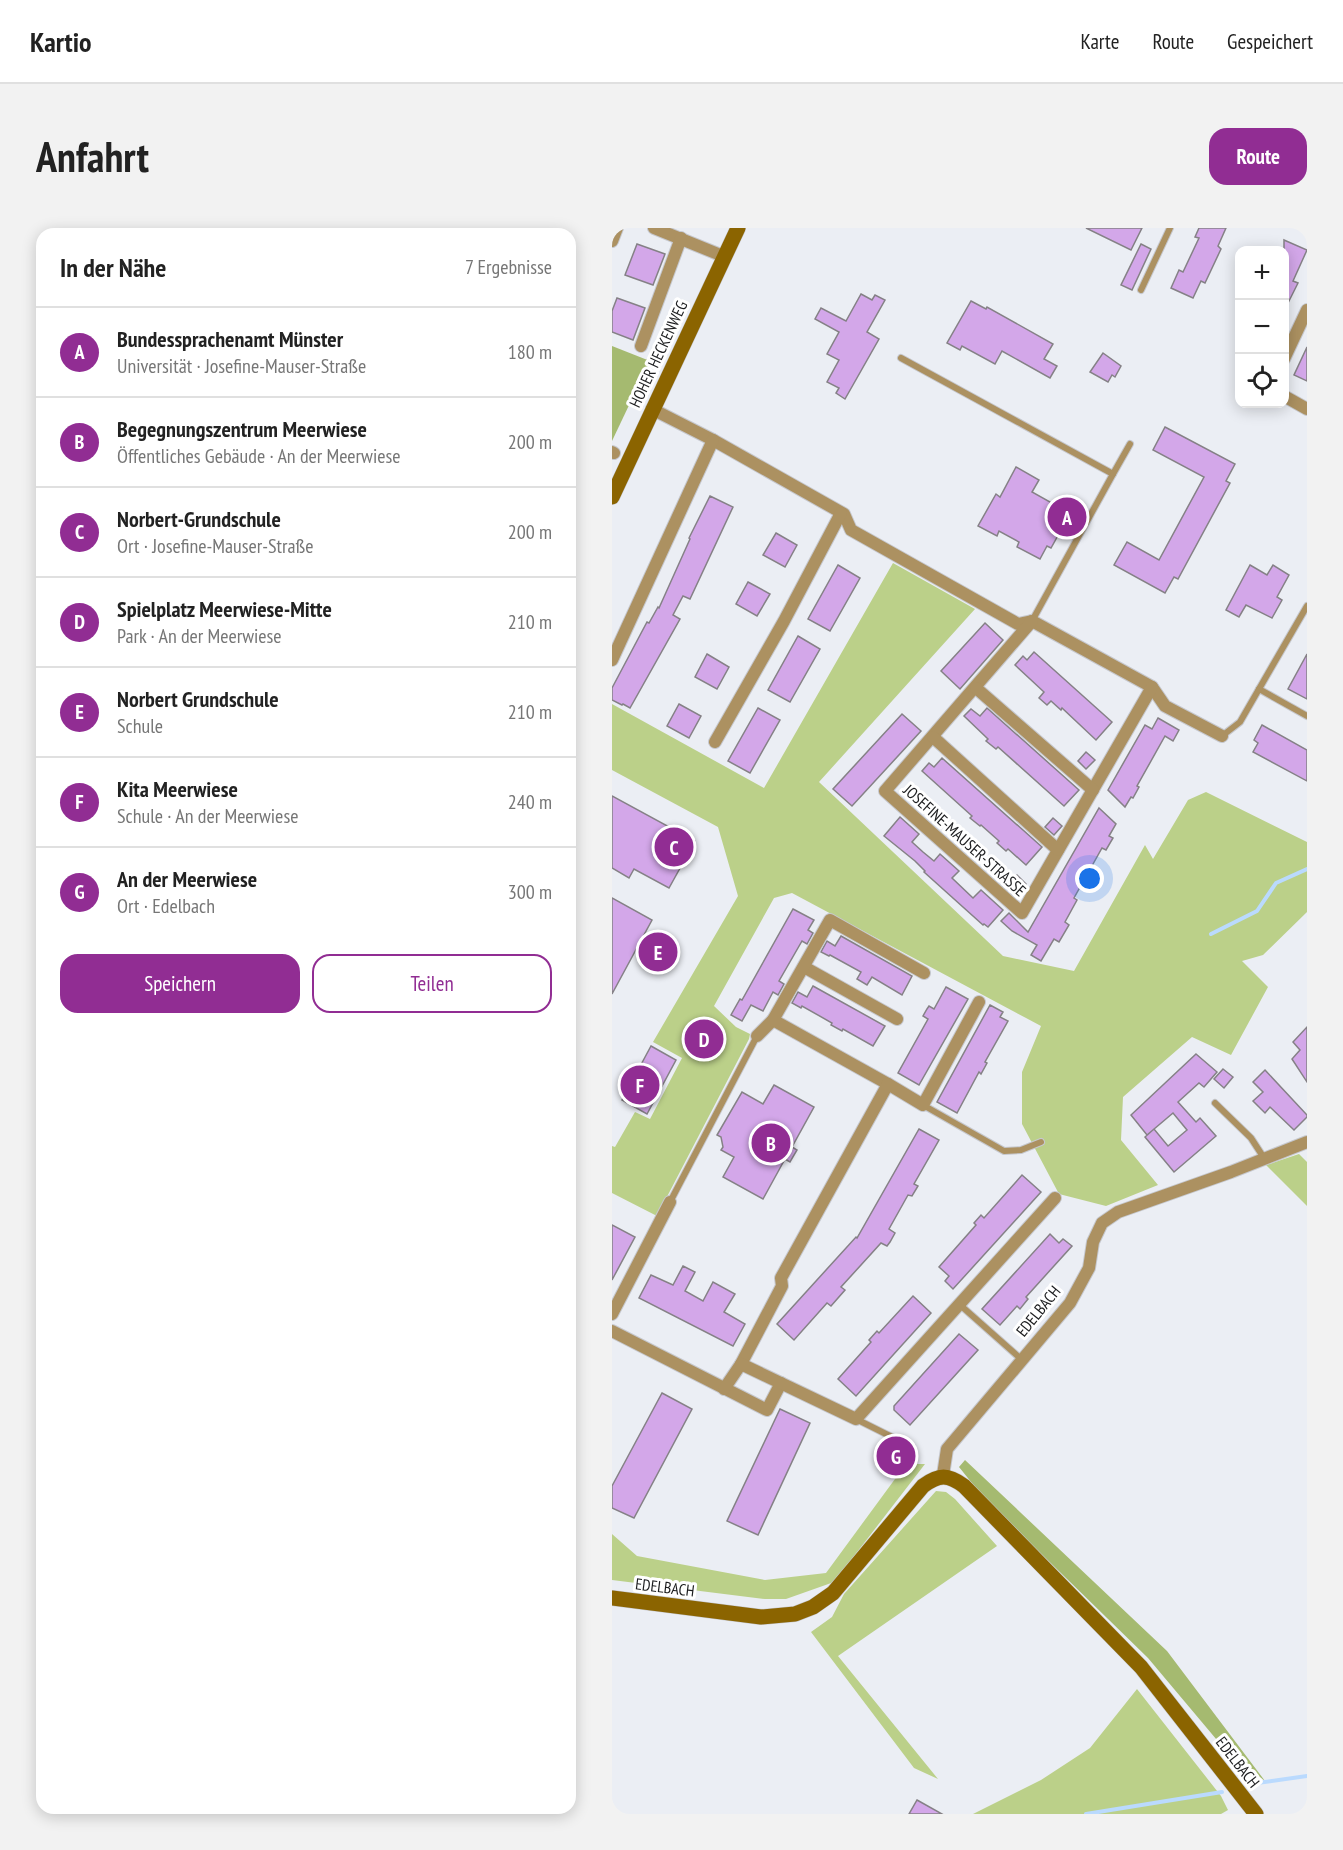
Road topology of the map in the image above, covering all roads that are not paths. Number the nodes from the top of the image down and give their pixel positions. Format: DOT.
graph roads {
  1 [pos="617,228"];
  2 [pos="654,228"];
  3 [pos="738,228"];
  4 [pos="1170,228"];
  5 [pos="681,238"];
  6 [pos="612,242"];
  7 [pos="723,256"];
  8 [pos="1141,290"];
  9 [pos="1307,310"];
  10 [pos="641,346"];
  11 [pos="1286,354"];
  12 [pos="901,358"];
  13 [pos="1289,399"];
  14 [pos="652,409"];
  15 [pos="1307,409"];
  16 [pos="713,440"];
  17 [pos="1130,444"];
  18 [pos="1113,474"];
  19 [pos="612,497"];
  20 [pos="842,513"];
  21 [pos="1307,606"];
  22 [pos="1032,621"];
  23 [pos="612,660"];
  24 [pos="976,687"];
  25 [pos="1152,687"];
  26 [pos="1259,689"];
  27 [pos="1307,716"];
  28 [pos="1222,736"];
  29 [pos="933,737"];
  30 [pos="715,742"];
  31 [pos="1093,790"];
  32 [pos="1058,850"];
  33 [pos="804,967"];
  34 [pos="924,973"];
  35 [pos="979,1002"];
  36 [pos="897,1019"];
  37 [pos="773,1020"];
  38 [pos="757,1036"];
  39 [pos="888,1084"];
  40 [pos="1215,1102"];
  41 [pos="923,1105"];
  42 [pos="1041,1142"];
  43 [pos="1307,1142"];
  44 [pos="1264,1159"];
  45 [pos="1054,1198"];
  46 [pos="670,1202"];
  47 [pos="959,1304"];
  48 [pos="612,1314"];
  49 [pos="612,1331"];
  50 [pos="1021,1359"];
  51 [pos="741,1364"];
  52 [pos="781,1383"];
  53 [pos="724,1389"];
  54 [pos="856,1419"];
  55 [pos="912,1448"];
  56 [pos="943,1475"];
  57 [pos="612,1598"];
  58 [pos="1256,1814"];
  1 -- 6 [label="street"];
  2 -- 5 [label="street"];
  3 -- 7 [label="street, HOHER HECKENWEG"];
  4 -- 8 [label="lane"];
  5 -- 7 [label="street"];
  5 -- 10 [label="street"];
  7 -- 14 [label="street, HOHER HECKENWEG"];
  9 -- 11 [label="street"];
  12 -- 18 [label="lane"];
  13 -- 15 [label="street"];
  14 -- 16 [label="street"];
  14 -- 19 [label="street, HOHER HECKENWEG"];
  16 -- 20 [label="street"];
  16 -- 23 [label="street"];
  17 -- 18 [label="lane"];
  18 -- 22 [label="lane"];
  20 -- 22 [label="street"];
  20 -- 30 [label="street"];
  21 -- 26 [label="lane"];
  22 -- 24 [label="street, JOSEFINE-MAUSER-STRASSE"];
  22 -- 25 [label="street"];
  24 -- 29 [label="street, JOSEFINE-MAUSER-STRASSE"];
  24 -- 31 [label="street"];
  25 -- 28 [label="street"];
  25 -- 31 [label="street, JOSEFINE-MAUSER-STRASSE"];
  26 -- 27 [label="lane"];
  26 -- 28 [label="lane"];
  29 -- 32 [label="street"];
  29 -- 32 [label="street, JOSEFINE-MAUSER-STRASSE"];
  31 -- 32 [label="street, JOSEFINE-MAUSER-STRASSE"];
  33 -- 34 [label="street"];
  33 -- 36 [label="street"];
  33 -- 37 [label="street"];
  35 -- 41 [label="street"];
  37 -- 38 [label="street"];
  37 -- 39 [label="street"];
  38 -- 46 [label="lane"];
  39 -- 41 [label="street"];
  39 -- 51 [label="street"];
  40 -- 44 [label="lane"];
  41 -- 42 [label="lane"];
  43 -- 44 [label="street, EDELBACH"];
  44 -- 50 [label="street, EDELBACH"];
  45 -- 47 [label="street"];
  46 -- 48 [label="street"];
  47 -- 50 [label="lane"];
  47 -- 54 [label="street"];
  49 -- 53 [label="street"];
  50 -- 56 [label="street, EDELBACH"];
  51 -- 52 [label="street"];
  51 -- 53 [label="street"];
  52 -- 53 [label="street"];
  52 -- 54 [label="street"];
  54 -- 55 [label="lane"];
  56 -- 57 [label="street, EDELBACH"];
  56 -- 58 [label="street, EDELBACH"];
}
